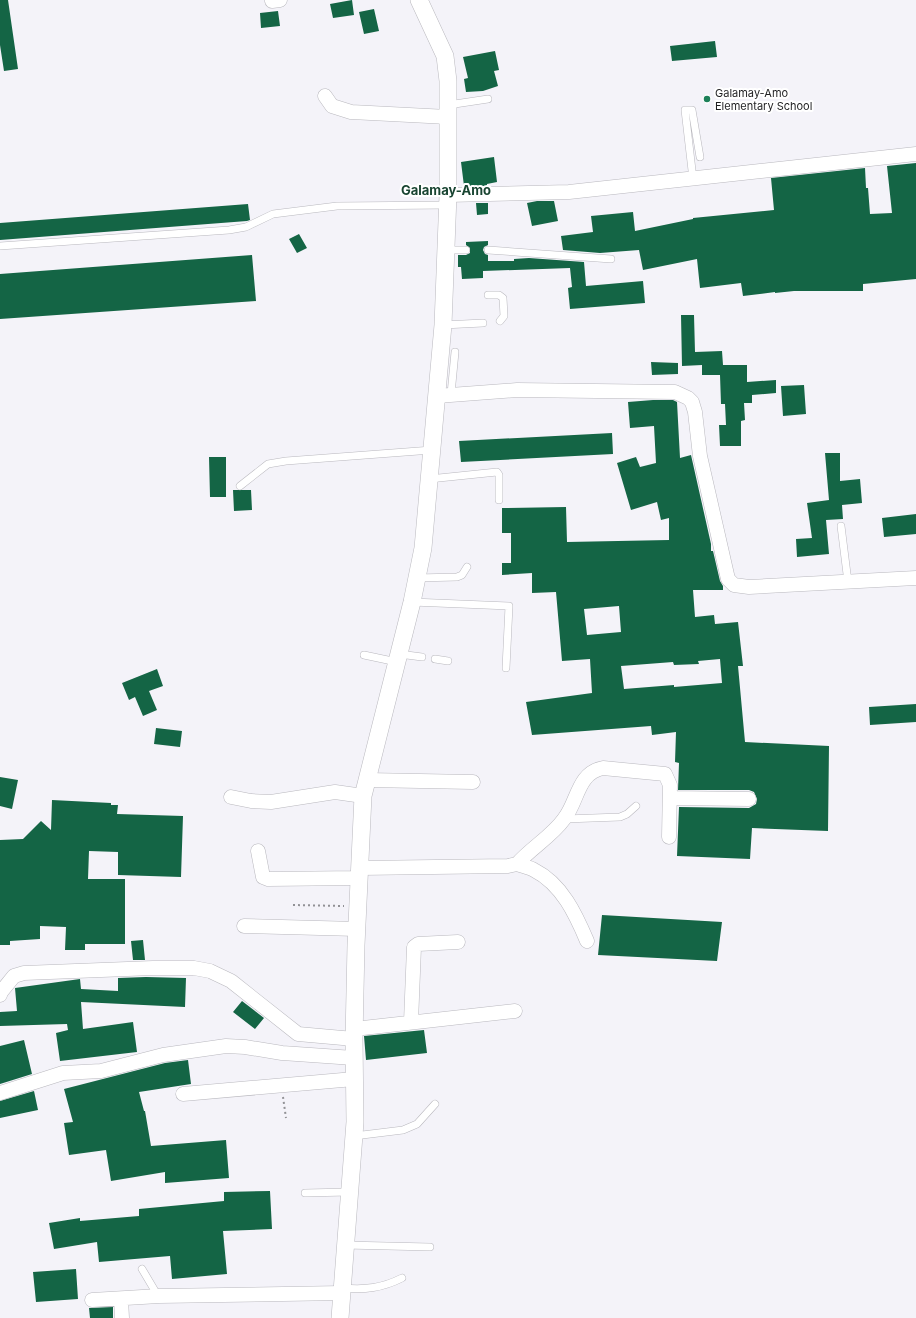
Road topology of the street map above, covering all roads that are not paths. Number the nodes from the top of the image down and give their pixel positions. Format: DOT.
graph roads {
  1 [pos="419,0"];
  2 [pos="325,96"];
  3 [pos="488,99"];
  4 [pos="448,111"];
  5 [pos="916,154"];
  6 [pos="700,157"];
  7 [pos="693,179"];
  8 [pos="448,200"];
  9 [pos="0,246"];
  10 [pos="446,250"];
  11 [pos="466,250"];
  12 [pos="488,250"];
  13 [pos="611,259"];
  14 [pos="488,295"];
  15 [pos="500,321"];
  16 [pos="483,323"];
  17 [pos="443,325"];
  18 [pos="455,352"];
  19 [pos="444,395"];
  20 [pos="432,450"];
  21 [pos="429,479"];
  22 [pos="240,486"];
  23 [pos="499,500"];
  24 [pos="841,526"];
  25 [pos="467,567"];
  26 [pos="417,578"];
  27 [pos="916,578"];
  28 [pos="848,582"];
  29 [pos="412,602"];
  30 [pos="364,656"];
  31 [pos="422,657"];
  32 [pos="398,658"];
  33 [pos="435,659"];
  34 [pos="448,661"];
  35 [pos="506,668"];
  36 [pos="473,782"];
  37 [pos="365,788"];
  38 [pos="231,797"];
  39 [pos="670,798"];
  40 [pos="748,800"];
  41 [pos="636,806"];
  42 [pos="564,819"];
  43 [pos="669,836"];
  44 [pos="258,851"];
  45 [pos="517,864"];
  46 [pos="360,873"];
  47 [pos="244,926"];
  48 [pos="356,929"];
  49 [pos="587,941"];
  50 [pos="458,942"];
  51 [pos="0,995"];
  52 [pos="515,1011"];
  53 [pos="411,1022"];
  54 [pos="354,1034"];
  55 [pos="354,1058"];
  56 [pos="354,1079"];
  57 [pos="0,1093"];
  58 [pos="183,1094"];
  59 [pos="435,1104"];
  60 [pos="353,1136"];
  61 [pos="348,1192"];
  62 [pos="305,1193"];
  63 [pos="345,1245"];
  64 [pos="430,1247"];
  65 [pos="142,1269"];
  66 [pos="402,1278"];
  67 [pos="342,1290"];
  68 [pos="158,1296"];
  69 [pos="121,1299"];
  70 [pos="92,1300"];
  71 [pos="122,1318"];
  72 [pos="340,1318"];
  1 -- 4 [label="street"];
  2 -- 4 [label="street"];
  3 -- 4 [label="lane"];
  4 -- 8 [label="street"];
  5 -- 7 [label="street"];
  6 -- 7 [label="lane"];
  7 -- 8 [label="street"];
  8 -- 9 [label="lane"];
  8 -- 10 [label="street"];
  10 -- 11 [label="lane"];
  10 -- 17 [label="street"];
  12 -- 13 [label="lane"];
  14 -- 15 [label="lane"];
  16 -- 17 [label="lane"];
  17 -- 19 [label="street"];
  18 -- 19 [label="lane"];
  19 -- 20 [label="street"];
  19 -- 28 [label="street"];
  20 -- 21 [label="street"];
  20 -- 22 [label="lane"];
  21 -- 23 [label="lane"];
  21 -- 26 [label="street"];
  24 -- 28 [label="lane"];
  25 -- 26 [label="lane"];
  26 -- 29 [label="street"];
  27 -- 28 [label="street"];
  29 -- 32 [label="street"];
  29 -- 35 [label="lane"];
  30 -- 32 [label="lane"];
  31 -- 32 [label="lane"];
  32 -- 37 [label="street"];
  33 -- 34 [label="lane"];
  36 -- 37 [label="street"];
  37 -- 38 [label="street"];
  37 -- 46 [label="street"];
  39 -- 40 [label="street"];
  39 -- 42 [label="street"];
  39 -- 43 [label="street"];
  41 -- 42 [label="lane"];
  42 -- 45 [label="street"];
  44 -- 46 [label="street"];
  45 -- 46 [label="street"];
  45 -- 49 [label="street"];
  46 -- 48 [label="street"];
  47 -- 48 [label="street"];
  48 -- 54 [label="street"];
  50 -- 53 [label="street"];
  51 -- 54 [label="street"];
  52 -- 53 [label="street"];
  53 -- 54 [label="street"];
  54 -- 55 [label="street"];
  55 -- 56 [label="street"];
  55 -- 57 [label="street"];
  56 -- 58 [label="street"];
  56 -- 60 [label="street"];
  59 -- 60 [label="lane"];
  60 -- 61 [label="street"];
  61 -- 62 [label="lane"];
  61 -- 63 [label="street"];
  63 -- 64 [label="lane"];
  63 -- 67 [label="street"];
  65 -- 68 [label="lane"];
  66 -- 67 [label="lane"];
  67 -- 68 [label="street"];
  67 -- 72 [label="street"];
  68 -- 69 [label="street"];
  69 -- 70 [label="street"];
  69 -- 71 [label="street"];
}
